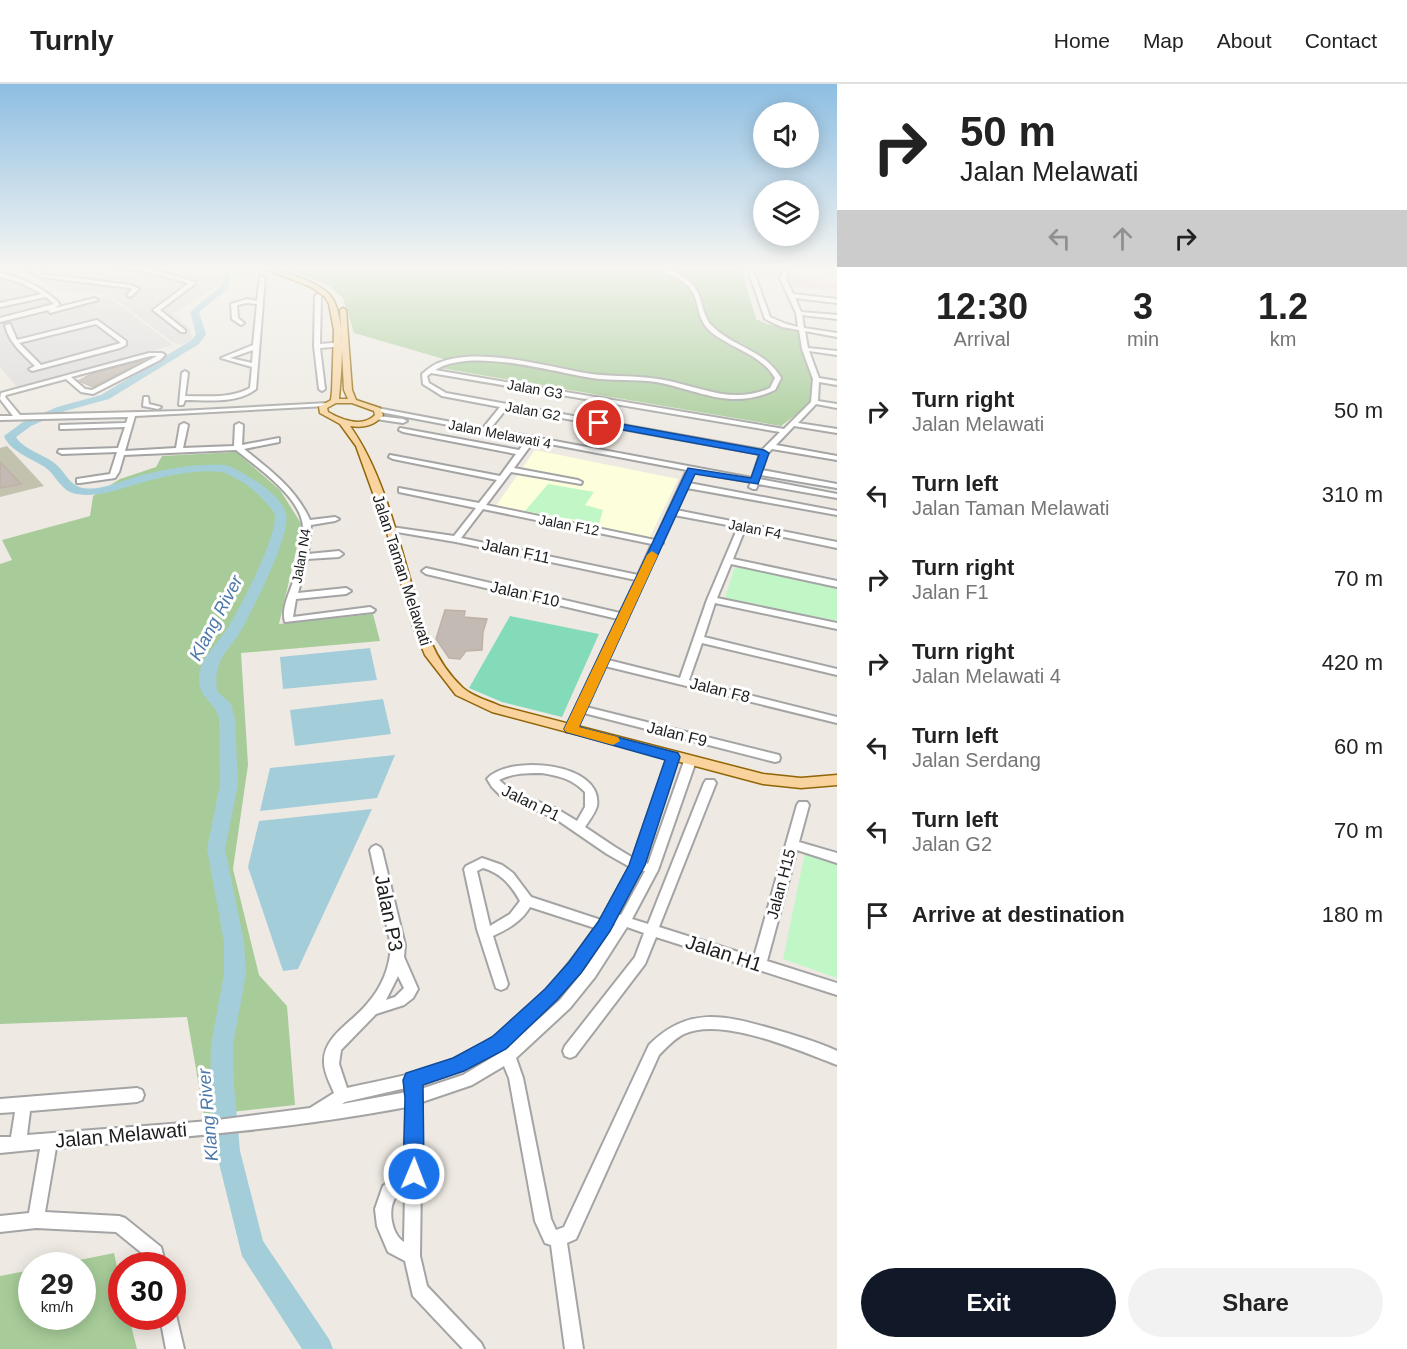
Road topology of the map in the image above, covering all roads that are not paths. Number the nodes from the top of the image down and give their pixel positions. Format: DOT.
graph roads {
  1 [pos="8,326"];
  2 [pos="81,326"];
  3 [pos="102,326"];
  4 [pos="177,326"];
  5 [pos="258,326"];
  6 [pos="317,326"];
  7 [pos="336,326"];
  8 [pos="344,326"];
  9 [pos="709,326"];
  10 [pos="788,326"];
  11 [pos="801,329"];
  12 [pos="183,331"];
  13 [pos="837,335"];
  14 [pos="16,342"];
  15 [pos="345,344"];
  16 [pos="337,345"];
  17 [pos="256,346"];
  18 [pos="317,346"];
  19 [pos="805,349"];
  20 [pos="837,353"];
  21 [pos="255,366"];
  22 [pos="429,371"];
  23 [pos="185,373"];
  24 [pos="67,377"];
  25 [pos="816,379"];
  26 [pos="837,382"];
  27 [pos="322,388"];
  28 [pos="146,398"];
  29 [pos="353,400"];
  30 [pos="335,401"];
  31 [pos="814,402"];
  32 [pos="326,404"];
  33 [pos="505,406"];
  34 [pos="837,406"];
  35 [pos="181,408"];
  36 [pos="324,413"];
  37 [pos="17,416"];
  38 [pos="39,417"];
  39 [pos="375,417"];
  40 [pos="0,419"];
  41 [pos="131,419"];
  42 [pos="344,423"];
  43 [pos="792,423"];
  44 [pos="184,425"];
  45 [pos="239,425"];
  46 [pos="63,427"];
  47 [pos="403,430"];
  48 [pos="484,431"];
  49 [pos="784,431"];
  50 [pos="837,431"];
  51 [pos="276,440"];
  52 [pos="360,446"];
  53 [pos="527,446"];
  54 [pos="238,448"];
  55 [pos="179,450"];
  56 [pos="767,450"];
  57 [pos="121,451"];
  58 [pos="62,452"];
  59 [pos="393,457"];
  60 [pos="837,458"];
  61 [pos="509,469"];
  62 [pos="758,472"];
  63 [pos="688,477"];
  64 [pos="502,479"];
  65 [pos="80,481"];
  66 [pos="578,482"];
  67 [pos="754,485"];
  68 [pos="837,486"];
  69 [pos="402,490"];
  70 [pos="837,496"];
  71 [pos="837,504"];
  72 [pos="480,507"];
  73 [pos="673,513"];
  74 [pos="837,513"];
  75 [pos="335,519"];
  76 [pos="307,523"];
  77 [pos="742,527"];
  78 [pos="391,529"];
  79 [pos="456,539"];
  80 [pos="659,543"];
  81 [pos="837,545"];
  82 [pos="339,554"];
  83 [pos="303,557"];
  84 [pos="728,561"];
  85 [pos="426,571"];
  86 [pos="640,578"];
  87 [pos="837,584"];
  88 [pos="346,591"];
  89 [pos="294,596"];
  90 [pos="712,600"];
  91 [pos="370,610"];
  92 [pos="623,617"];
  93 [pos="837,626"];
  94 [pos="698,639"];
  95 [pos="602,662"];
  96 [pos="837,672"];
  97 [pos="684,681"];
  98 [pos="580,709"];
  99 [pos="837,720"];
  100 [pos="571,729"];
  101 [pos="673,757"];
  102 [pos="775,758"];
  103 [pos="690,761"];
  104 [pos="837,780"];
  105 [pos="710,783"];
  106 [pos="803,805"];
  107 [pos="578,829"];
  108 [pos="792,844"];
  109 [pos="376,850"];
  110 [pos="837,858"];
  111 [pos="637,865"];
  112 [pos="652,870"];
  113 [pos="527,901"];
  114 [pos="613,921"];
  115 [pos="652,930"];
  116 [pos="486,933"];
  117 [pos="398,959"];
  118 [pos="759,964"];
  119 [pos="501,984"];
  120 [pos="837,989"];
  121 [pos="372,1009"];
  122 [pos="570,1051"];
  123 [pos="508,1056"];
  124 [pos="837,1058"];
  125 [pos="413,1080"];
  126 [pos="137,1095"];
  127 [pos="342,1096"];
  128 [pos="415,1098"];
  129 [pos="23,1105"];
  130 [pos="0,1106"];
  131 [pos="314,1115"];
  132 [pos="49,1141"];
  133 [pos="18,1143"];
  134 [pos="0,1145"];
  135 [pos="414,1174"];
  136 [pos="36,1220"];
  137 [pos="0,1224"];
  138 [pos="558,1239"];
  139 [pos="154,1252"];
  140 [pos="412,1256"];
  141 [pos="171,1330"];
  142 [pos="175,1349"];
  143 [pos="475,1349"];
  144 [pos="574,1349"];
  1 -- 14 [label="street"];
  2 -- 14 [label="street"];
  3 -- 14 [label="street"];
  4 -- 12 [label="street"];
  5 -- 17 [label="street"];
  6 -- 18 [label="street"];
  7 -- 16 [label="main road"];
  8 -- 15 [label="main road"];
  9 -- 22 [label="street"];
  10 -- 11 [label="street"];
  11 -- 13 [label="street"];
  11 -- 19 [label="street"];
  15 -- 16 [label="street"];
  15 -- 29 [label="main road"];
  16 -- 18 [label="street"];
  16 -- 30 [label="main road"];
  17 -- 21 [label="street"];
  17 -- 21 [label="street"];
  18 -- 27 [label="street"];
  19 -- 20 [label="street"];
  19 -- 25 [label="street"];
  21 -- 35 [label="street"];
  22 -- 33 [label="street, Jalan G2"];
  22 -- 49 [label="street, Jalan G3"];
  23 -- 35 [label="street"];
  24 -- 24 [label="street"];
  24 -- 37 [label="street"];
  25 -- 26 [label="street"];
  25 -- 31 [label="street"];
  28 -- 35 [label="street"];
  29 -- 30 [label="main road"];
  29 -- 39 [label="main road"];
  30 -- 32 [label="main road"];
  31 -- 34 [label="street"];
  31 -- 43 [label="street"];
  32 -- 35 [label="street"];
  32 -- 36 [label="main road"];
  33 -- 48 [label="street"];
  33 -- 56 [label="street, Jalan G2"];
  35 -- 36 [label="street"];
  35 -- 41 [label="street"];
  36 -- 42 [label="main road"];
  37 -- 38 [label="street"];
  37 -- 40 [label="street"];
  38 -- 40 [label="street"];
  38 -- 41 [label="street"];
  39 -- 42 [label="main road"];
  39 -- 48 [label="street, Jalan Melawati 4"];
  39 -- 52 [label="main road"];
  39 -- 53 [label="street, Jalan Melawati 4"];
  41 -- 46 [label="street"];
  41 -- 57 [label="street"];
  42 -- 52 [label="main road, Jalan Taman Melawati"];
  43 -- 49 [label="street"];
  43 -- 50 [label="street"];
  44 -- 55 [label="street"];
  45 -- 54 [label="street"];
  47 -- 53 [label="street"];
  48 -- 53 [label="street, Jalan Melawati 4"];
  49 -- 56 [label="street"];
  51 -- 54 [label="street"];
  52 -- 78 [label="main road, Jalan Taman Melawati"];
  53 -- 61 [label="street"];
  53 -- 63 [label="street, Jalan Melawati 4"];
  54 -- 55 [label="street"];
  54 -- 76 [label="street, Jalan N4"];
  55 -- 57 [label="street"];
  56 -- 60 [label="street, Jalan G2"];
  56 -- 62 [label="street"];
  57 -- 58 [label="street"];
  57 -- 65 [label="street"];
  59 -- 64 [label="street"];
  61 -- 64 [label="street"];
  61 -- 66 [label="street"];
  62 -- 67 [label="street"];
  62 -- 68 [label="street"];
  63 -- 67 [label="street, Jalan Melawati 4"];
  63 -- 73 [label="street"];
  63 -- 74 [label="street"];
  64 -- 72 [label="street"];
  67 -- 70 [label="street, Jalan Melawati 4"];
  67 -- 71 [label="street, Jalan Melawati 4"];
  69 -- 72 [label="street, Jalan F12"];
  72 -- 79 [label="street"];
  72 -- 80 [label="street, Jalan F12"];
  73 -- 77 [label="street, Jalan F4"];
  73 -- 80 [label="street"];
  75 -- 76 [label="street"];
  76 -- 83 [label="street, Jalan N4"];
  77 -- 81 [label="street, Jalan F4"];
  77 -- 84 [label="street"];
  78 -- 79 [label="street, Jalan F11"];
  78 -- 100 [label="main road, Jalan Taman Melawati"];
  79 -- 86 [label="street, Jalan F11"];
  80 -- 86 [label="street"];
  82 -- 83 [label="street"];
  83 -- 89 [label="street, Jalan N4"];
  84 -- 87 [label="street"];
  84 -- 90 [label="street"];
  85 -- 92 [label="street, Jalan F10"];
  86 -- 92 [label="street"];
  88 -- 89 [label="street"];
  89 -- 91 [label="street, Jalan N4"];
  90 -- 93 [label="street"];
  90 -- 94 [label="street"];
  92 -- 95 [label="street"];
  94 -- 96 [label="street"];
  94 -- 97 [label="street"];
  95 -- 97 [label="street, Jalan F8"];
  95 -- 98 [label="street"];
  97 -- 99 [label="street, Jalan F8"];
  98 -- 100 [label="street"];
  98 -- 102 [label="street, Jalan F9"];
  100 -- 101 [label="main road, Jalan Taman Melawati"];
  101 -- 103 [label="main road, Jalan Taman Melawati"];
  101 -- 111 [label="street, Jalan Melawati"];
  103 -- 104 [label="main road, Jalan Taman Melawati"];
  103 -- 112 [label="street, Jalan Melawati"];
  105 -- 115 [label="street"];
  106 -- 108 [label="street, Jalan H15"];
  107 -- 107 [label="street, Jalan P1"];
  107 -- 111 [label="street, Jalan P1"];
  108 -- 110 [label="street"];
  108 -- 118 [label="street, Jalan H15"];
  109 -- 117 [label="street, Jalan P3"];
  111 -- 112 [label="street, Jalan P1"];
  111 -- 114 [label="street, Jalan Melawati"];
  112 -- 114 [label="street, Jalan Melawati"];
  113 -- 114 [label="street, Jalan H1"];
  113 -- 116 [label="street"];
  113 -- 116 [label="street"];
  114 -- 115 [label="street, Jalan H1"];
  114 -- 123 [label="street, Jalan Melawati"];
  114 -- 125 [label="street, Jalan Melawati"];
  115 -- 118 [label="street, Jalan H1"];
  115 -- 122 [label="street"];
  116 -- 119 [label="street"];
  117 -- 121 [label="street, Jalan P3"];
  117 -- 121 [label="street"];
  118 -- 120 [label="street, Jalan H1"];
  121 -- 127 [label="street, Jalan P3"];
  123 -- 128 [label="street, Jalan Melawati"];
  123 -- 138 [label="street"];
  124 -- 138 [label="street"];
  125 -- 127 [label="street, Jalan Melawati"];
  125 -- 128 [label="street"];
  126 -- 129 [label="street"];
  127 -- 131 [label="street, Jalan Melawati"];
  128 -- 131 [label="street, Jalan Melawati"];
  128 -- 135 [label="street"];
  129 -- 130 [label="street"];
  129 -- 133 [label="street"];
  131 -- 132 [label="street, Jalan Melawati"];
  132 -- 133 [label="street, Jalan Melawati"];
  132 -- 136 [label="street"];
  133 -- 134 [label="street, Jalan Melawati"];
  135 -- 140 [label="street"];
  135 -- 140 [label="street"];
  136 -- 137 [label="street"];
  136 -- 139 [label="street"];
  138 -- 144 [label="street"];
  140 -- 143 [label="street"];
  141 -- 142 [label="street"];
}
